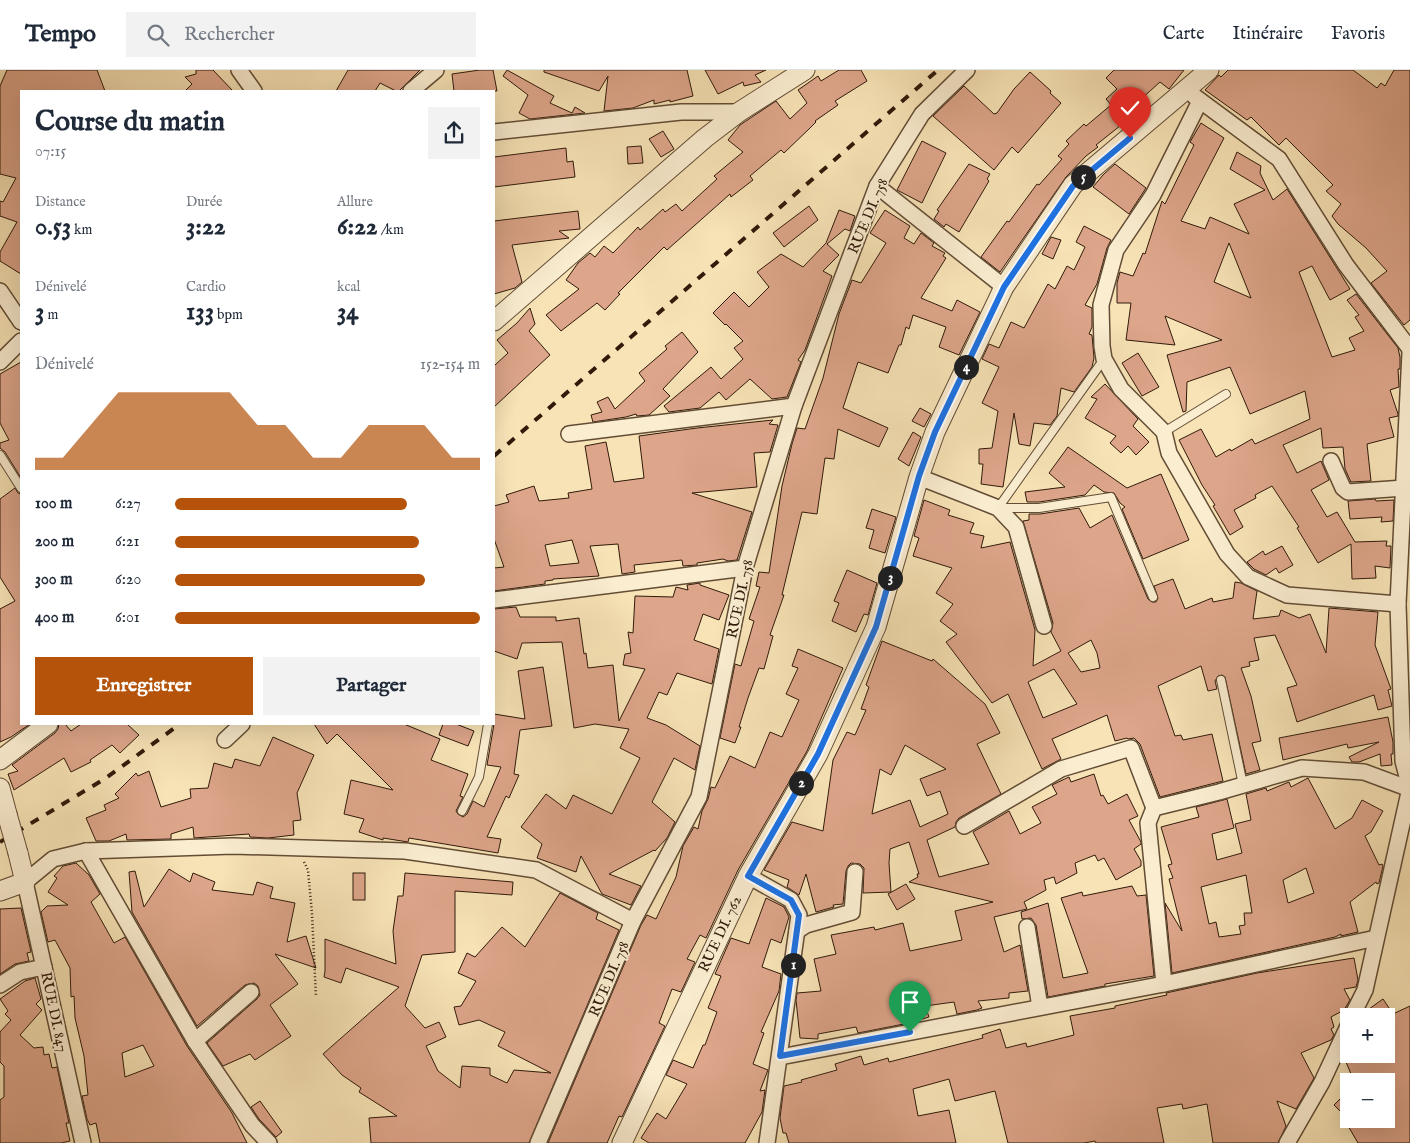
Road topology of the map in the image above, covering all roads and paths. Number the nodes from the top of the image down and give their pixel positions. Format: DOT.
graph roads {
  1 [pos="239,70"];
  2 [pos="436,70"];
  3 [pos="805,70"];
  4 [pos="966,70"];
  5 [pos="1210,70"];
  6 [pos="253,90"];
  7 [pos="412,90"];
  8 [pos="1194,96"];
  9 [pos="739,112"];
  10 [pos="495,132"];
  11 [pos="877,186"];
  12 [pos="1004,287"];
  13 [pos="2,297"];
  14 [pos="495,320"];
  15 [pos="20,321"];
  16 [pos="20,342"];
  17 [pos="1410,350"];
  18 [pos="1104,358"];
  19 [pos="0,362"];
  20 [pos="1226,394"];
  21 [pos="794,406"];
  22 [pos="1164,432"];
  23 [pos="569,434"];
  24 [pos="0,455"];
  25 [pos="1331,461"];
  26 [pos="919,476"];
  27 [pos="20,486"];
  28 [pos="1404,488"];
  29 [pos="998,508"];
  30 [pos="1405,565"];
  31 [pos="745,568"];
  32 [pos="1154,597"];
  33 [pos="495,600"];
  34 [pos="1398,604"];
  35 [pos="1044,626"];
  36 [pos="1221,680"];
  37 [pos="47,725"];
  38 [pos="241,725"];
  39 [pos="488,725"];
  40 [pos="225,740"];
  41 [pos="0,760"];
  42 [pos="1243,785"];
  43 [pos="0,788"];
  44 [pos="1410,788"];
  45 [pos="1154,808"];
  46 [pos="462,811"];
  47 [pos="964,826"];
  48 [pos="297,848"];
  49 [pos="86,851"];
  50 [pos="855,872"];
  51 [pos="748,876"];
  52 [pos="25,882"];
  53 [pos="0,891"];
  54 [pos="633,921"];
  55 [pos="1027,927"];
  56 [pos="797,931"];
  57 [pos="1376,938"];
  58 [pos="44,967"];
  59 [pos="1164,984"];
  60 [pos="0,985"];
  61 [pos="251,992"];
  62 [pos="316,997"];
  63 [pos="1040,1008"];
  64 [pos="1356,1008"];
  65 [pos="195,1041"];
  66 [pos="1340,1043"];
  67 [pos="780,1056"];
  68 [pos="83,1143"];
  69 [pos="269,1143"];
  70 [pos="538,1143"];
  71 [pos="622,1143"];
  72 [pos="767,1143"];
  73 [pos="1286,1143"];
  1 -- 6 [label="street"];
  2 -- 7 [label="street"];
  3 -- 9 [label="street"];
  4 -- 11 [label="street, RUE DI. 758"];
  5 -- 8 [label="street, RUE DI. 762"];
  8 -- 12 [label="street, RUE DI. 762"];
  8 -- 17 [label="street"];
  8 -- 18 [label="street"];
  9 -- 10 [label="street"];
  9 -- 14 [label="street"];
  11 -- 12 [label="street"];
  11 -- 21 [label="street, RUE DI. 758"];
  12 -- 26 [label="street, RUE DI. 762"];
  13 -- 15 [label="street"];
  16 -- 19 [label="street"];
  17 -- 28 [label="street"];
  18 -- 22 [label="street"];
  18 -- 29 [label="lane"];
  20 -- 22 [label="lane"];
  21 -- 23 [label="street"];
  21 -- 31 [label="street, RUE DI. 758"];
  22 -- 34 [label="street"];
  24 -- 27 [label="lane"];
  25 -- 28 [label="street"];
  26 -- 29 [label="street"];
  26 -- 51 [label="street, RUE DI. 762"];
  28 -- 30 [label="street"];
  29 -- 32 [label="lane"];
  29 -- 35 [label="street"];
  30 -- 34 [label="street"];
  31 -- 33 [label="street"];
  31 -- 54 [label="street, RUE DI. 758"];
  34 -- 44 [label="street"];
  36 -- 42 [label="lane"];
  37 -- 41 [label="street"];
  38 -- 40 [label="street"];
  39 -- 46 [label="lane"];
  42 -- 44 [label="street"];
  42 -- 45 [label="street"];
  43 -- 52 [label="street, bridge"];
  44 -- 57 [label="street"];
  45 -- 47 [label="street"];
  45 -- 59 [label="street"];
  48 -- 49 [label="street"];
  48 -- 54 [label="street"];
  48 -- 62 [label="path"];
  49 -- 52 [label="street"];
  49 -- 65 [label="street"];
  50 -- 56 [label="street"];
  51 -- 56 [label="street"];
  51 -- 71 [label="street, RUE DI. 762"];
  52 -- 53 [label="street"];
  52 -- 58 [label="street, RUE DI. 847"];
  54 -- 70 [label="street, RUE DI. 758"];
  55 -- 63 [label="street"];
  56 -- 67 [label="street"];
  57 -- 59 [label="street"];
  57 -- 64 [label="street"];
  58 -- 60 [label="street"];
  58 -- 68 [label="street, RUE DI. 847"];
  59 -- 63 [label="street"];
  61 -- 65 [label="street"];
  63 -- 67 [label="street"];
  65 -- 69 [label="street"];
  66 -- 73 [label="street"];
  67 -- 72 [label="street"];
}
